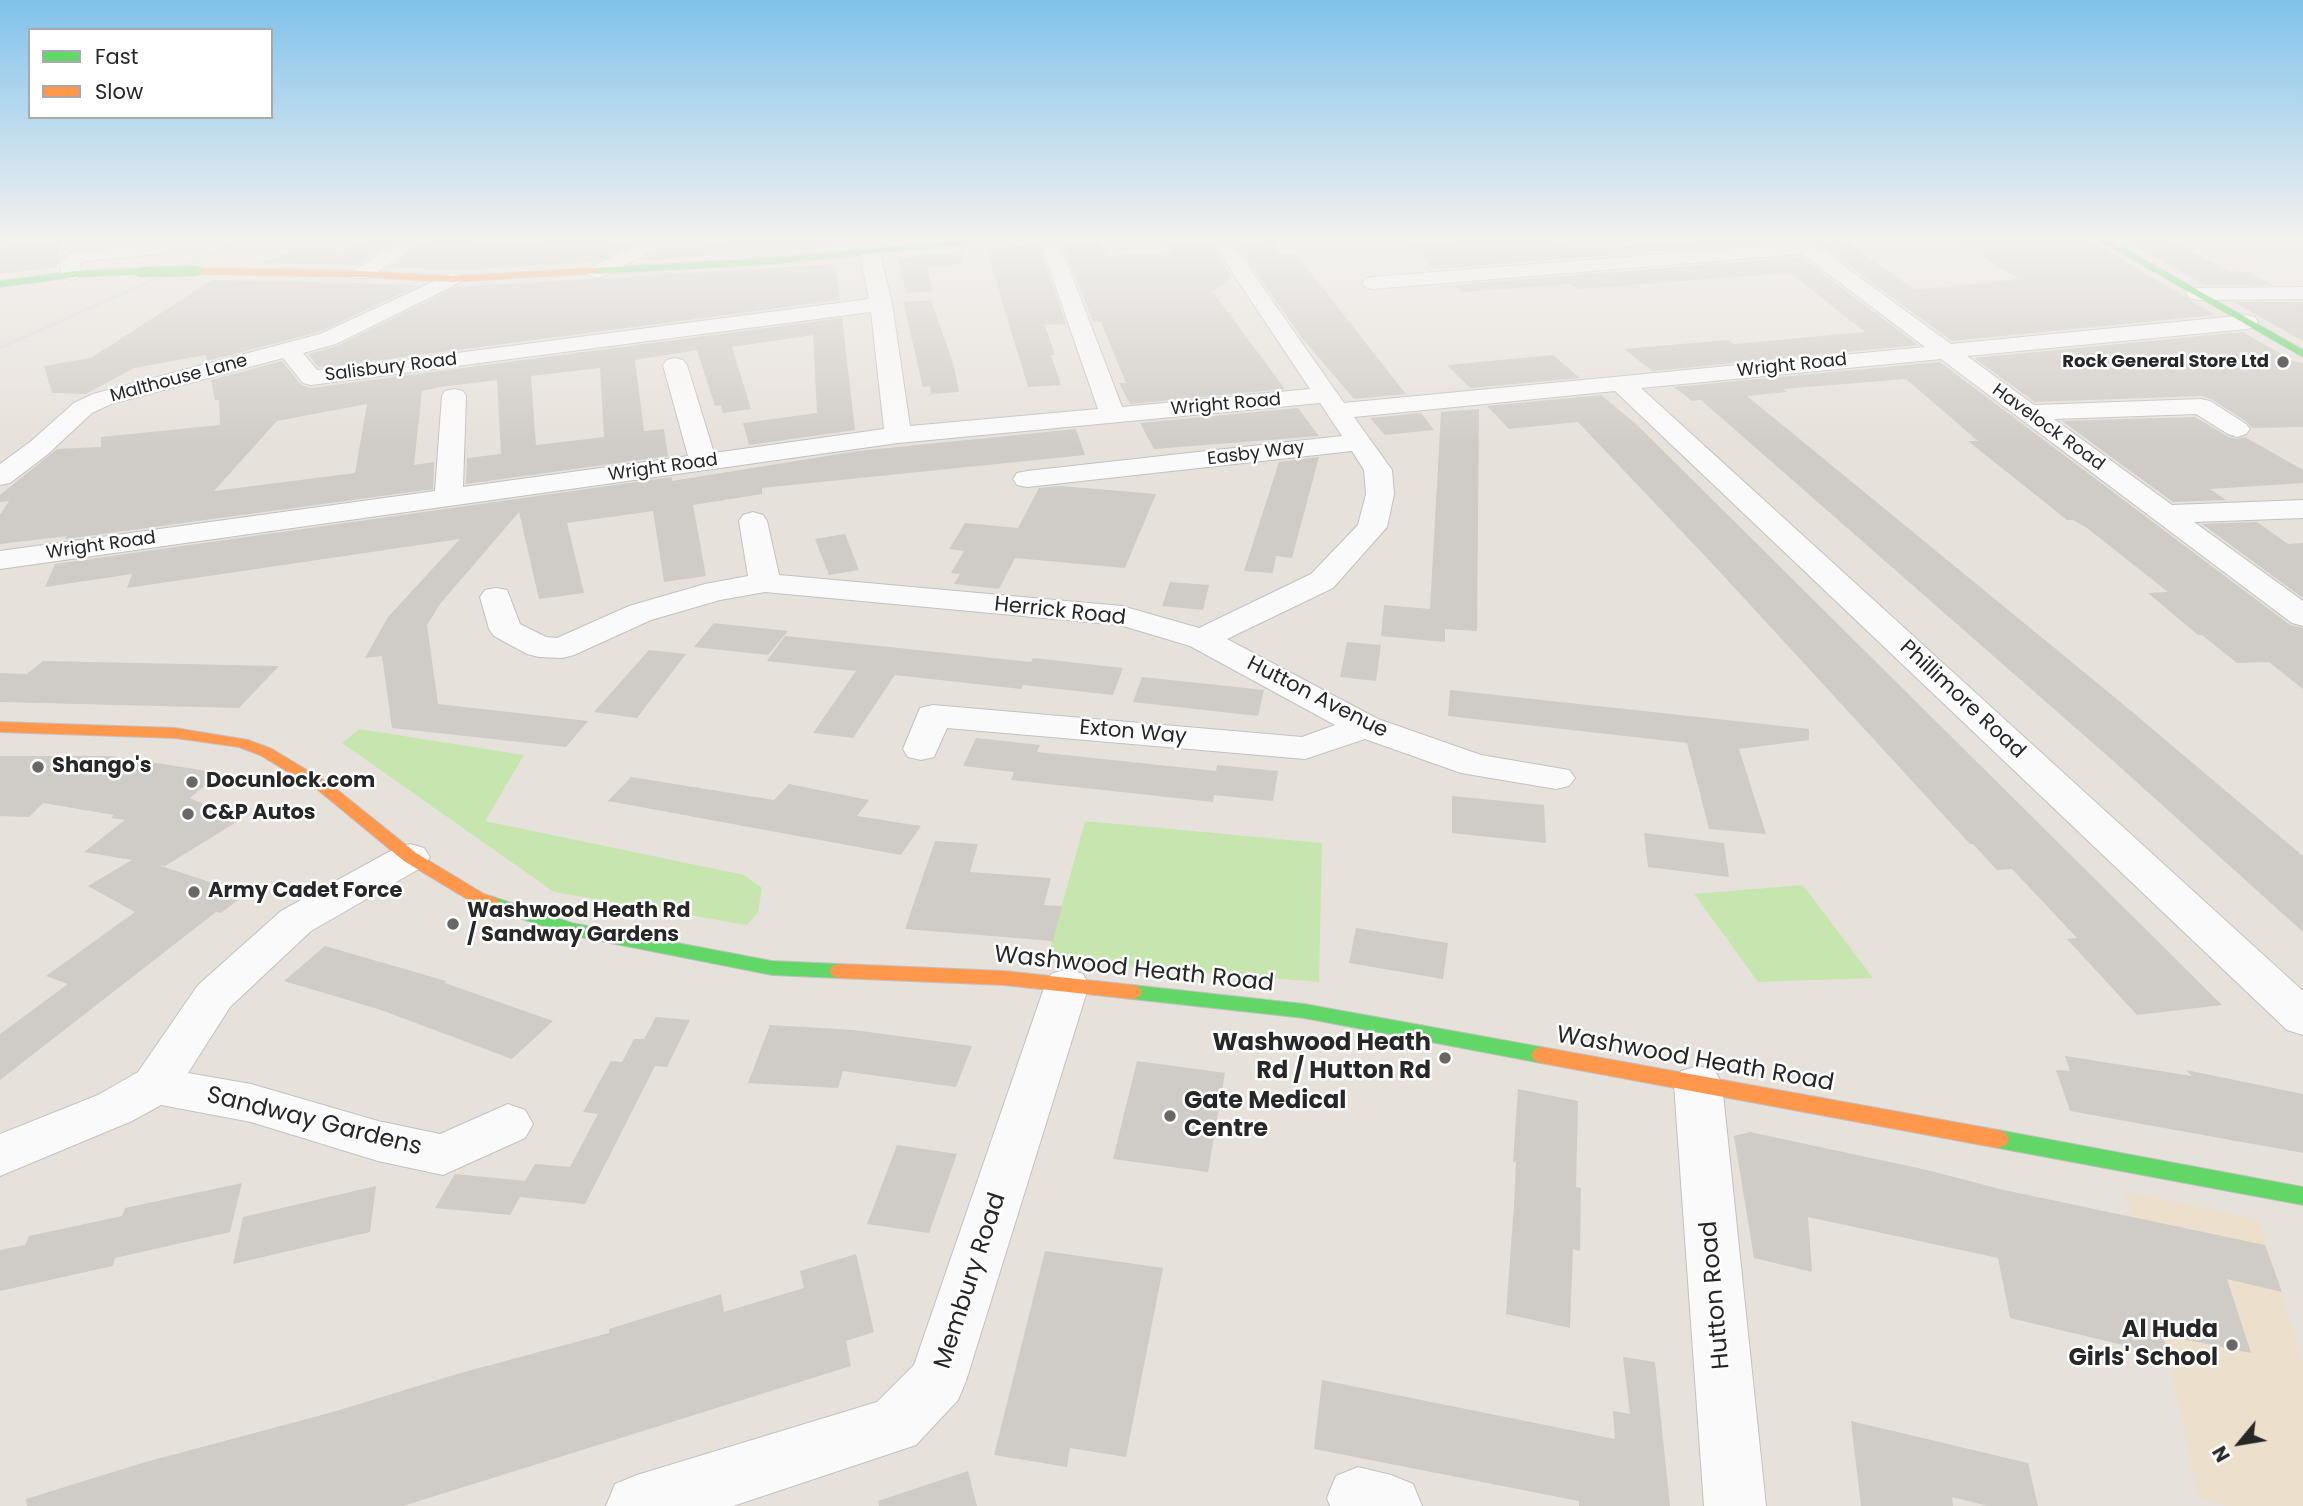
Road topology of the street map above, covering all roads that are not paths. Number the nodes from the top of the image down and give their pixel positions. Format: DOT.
graph roads {
  1 [pos="389,309"];
  2 [pos="841,309"];
  3 [pos="882,309"];
  4 [pos="1074,309"];
  5 [pos="1267,309"];
  6 [pos="1886,309"];
  7 [pos="2225,309"];
  8 [pos="2247,321"];
  9 [pos="289,351"];
  10 [pos="1941,351"];
  11 [pos="2303,354"];
  12 [pos="675,365"];
  13 [pos="1621,383"];
  14 [pos="454,396"];
  15 [pos="1332,403"];
  16 [pos="2028,413"];
  17 [pos="1113,416"];
  18 [pos="2237,429"];
  19 [pos="898,435"];
  20 [pos="1360,442"];
  21 [pos="703,462"];
  22 [pos="0,477"];
  23 [pos="1027,479"];
  24 [pos="2274,489"];
  25 [pos="449,498"];
  26 [pos="2303,508"];
  27 [pos="2165,514"];
  28 [pos="753,521"];
  29 [pos="0,560"];
  30 [pos="765,583"];
  31 [pos="496,597"];
  32 [pos="2303,616"];
  33 [pos="1202,639"];
  34 [pos="0,727"];
  35 [pos="1365,727"];
  36 [pos="921,749"];
  37 [pos="1556,778"];
  38 [pos="410,857"];
  39 [pos="1067,985"];
  40 [pos="2303,1018"];
  41 [pos="1698,1084"];
  42 [pos="155,1085"];
  43 [pos="508,1124"];
  44 [pos="0,1156"];
  45 [pos="2300,1204"];
  46 [pos="637,1506"];
  47 [pos="1735,1506"];
  1 -- 9 [label="street, Malthouse Lane"];
  2 -- 9 [label="street, Salisbury Road"];
  3 -- 19 [label="street"];
  4 -- 17 [label="street"];
  5 -- 15 [label="street"];
  6 -- 10 [label="street, Havelock Road"];
  7 -- 8 [label="main road"];
  8 -- 10 [label="street, Wright Road"];
  8 -- 11 [label="main road"];
  9 -- 22 [label="street, Malthouse Lane"];
  10 -- 13 [label="street, Wright Road"];
  10 -- 16 [label="street, Havelock Road"];
  12 -- 21 [label="street"];
  13 -- 15 [label="street, Wright Road"];
  13 -- 40 [label="street, Phillimore Road"];
  14 -- 25 [label="street"];
  15 -- 17 [label="street, Wright Road"];
  15 -- 20 [label="street"];
  16 -- 18 [label="street"];
  16 -- 27 [label="street, Havelock Road"];
  17 -- 19 [label="street, Wright Road"];
  19 -- 21 [label="street, Wright Road"];
  20 -- 23 [label="street, Easby Way"];
  20 -- 33 [label="street"];
  21 -- 25 [label="street, Wright Road"];
  24 -- 26 [label="street"];
  25 -- 29 [label="street, Wright Road"];
  26 -- 27 [label="street"];
  27 -- 32 [label="street, Havelock Road"];
  28 -- 30 [label="street"];
  30 -- 31 [label="street, Herrick Road"];
  30 -- 33 [label="street, Herrick Road"];
  33 -- 35 [label="street, Hutton Avenue"];
  34 -- 38 [label="main road, Washwood Heath Road"];
  35 -- 36 [label="street, Exton Way"];
  35 -- 37 [label="street, Hutton Avenue"];
  38 -- 39 [label="main road, Washwood Heath Road"];
  38 -- 42 [label="street"];
  39 -- 41 [label="main road, Washwood Heath Road"];
  39 -- 46 [label="street, Membury Road"];
  41 -- 45 [label="main road, Washwood Heath Road"];
  41 -- 47 [label="street, Hutton Road"];
  42 -- 43 [label="street, Sandway Gardens"];
  42 -- 44 [label="street"];
}
